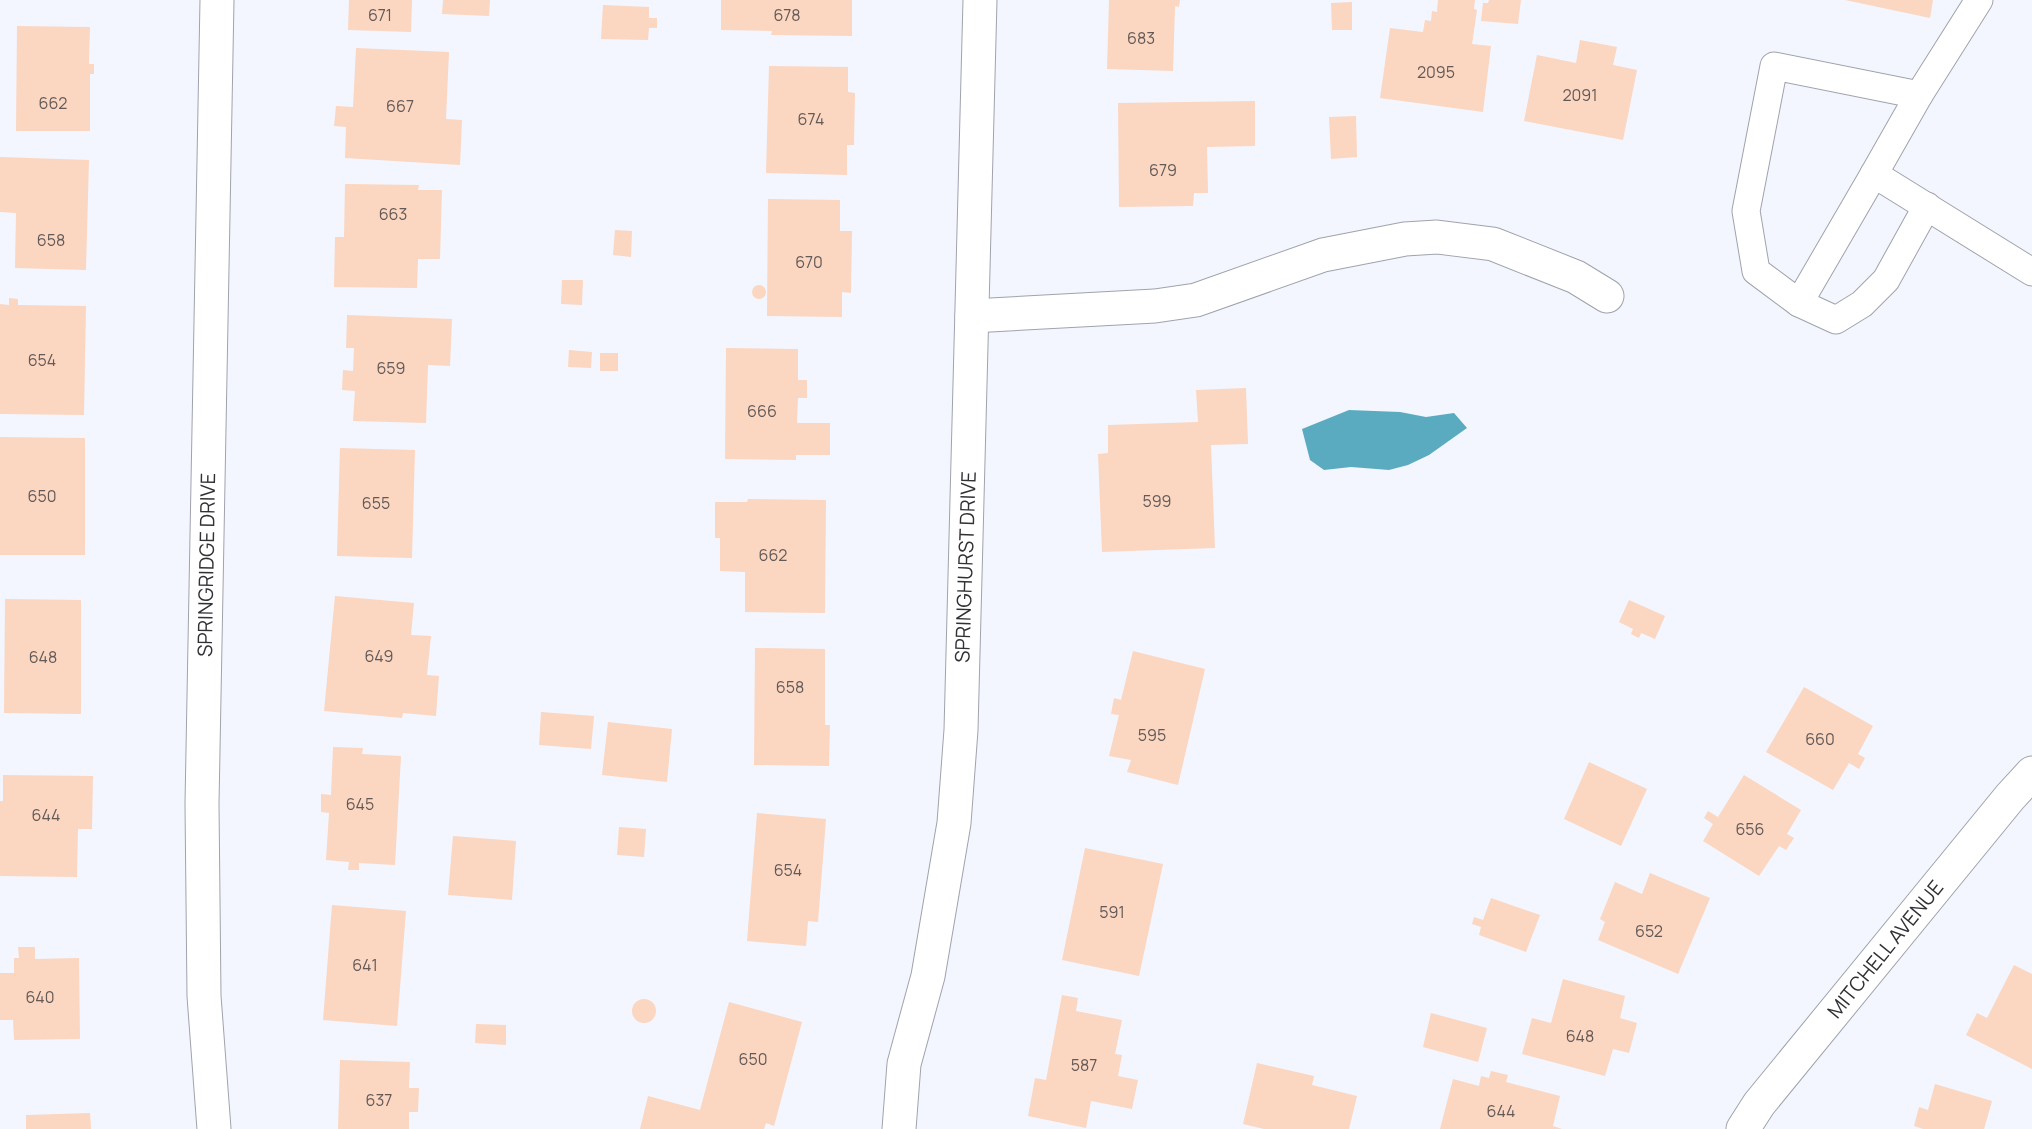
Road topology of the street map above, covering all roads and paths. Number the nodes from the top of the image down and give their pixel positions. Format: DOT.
graph roads {
  1 [pos="217,0"];
  2 [pos="980,0"];
  3 [pos="1979,0"];
  4 [pos="1919,95"];
  5 [pos="1874,174"];
  6 [pos="1927,206"];
  7 [pos="2032,272"];
  8 [pos="1607,296"];
  9 [pos="1799,303"];
  10 [pos="972,316"];
  11 [pos="2032,774"];
  12 [pos="214,1129"];
  13 [pos="898,1129"];
  14 [pos="1743,1129"];
  1 -- 12 [label="street, SPRINGRIDGE DRIVE"];
  2 -- 10 [label="street, SPRINGHURST DRIVE"];
  3 -- 4 [label="lane"];
  4 -- 5 [label="lane"];
  4 -- 9 [label="lane"];
  5 -- 6 [label="lane"];
  5 -- 9 [label="lane"];
  6 -- 7 [label="lane"];
  6 -- 9 [label="lane"];
  8 -- 10 [label="street"];
  10 -- 13 [label="street, SPRINGHURST DRIVE"];
  11 -- 14 [label="street, MITCHELL AVENUE"];
}
